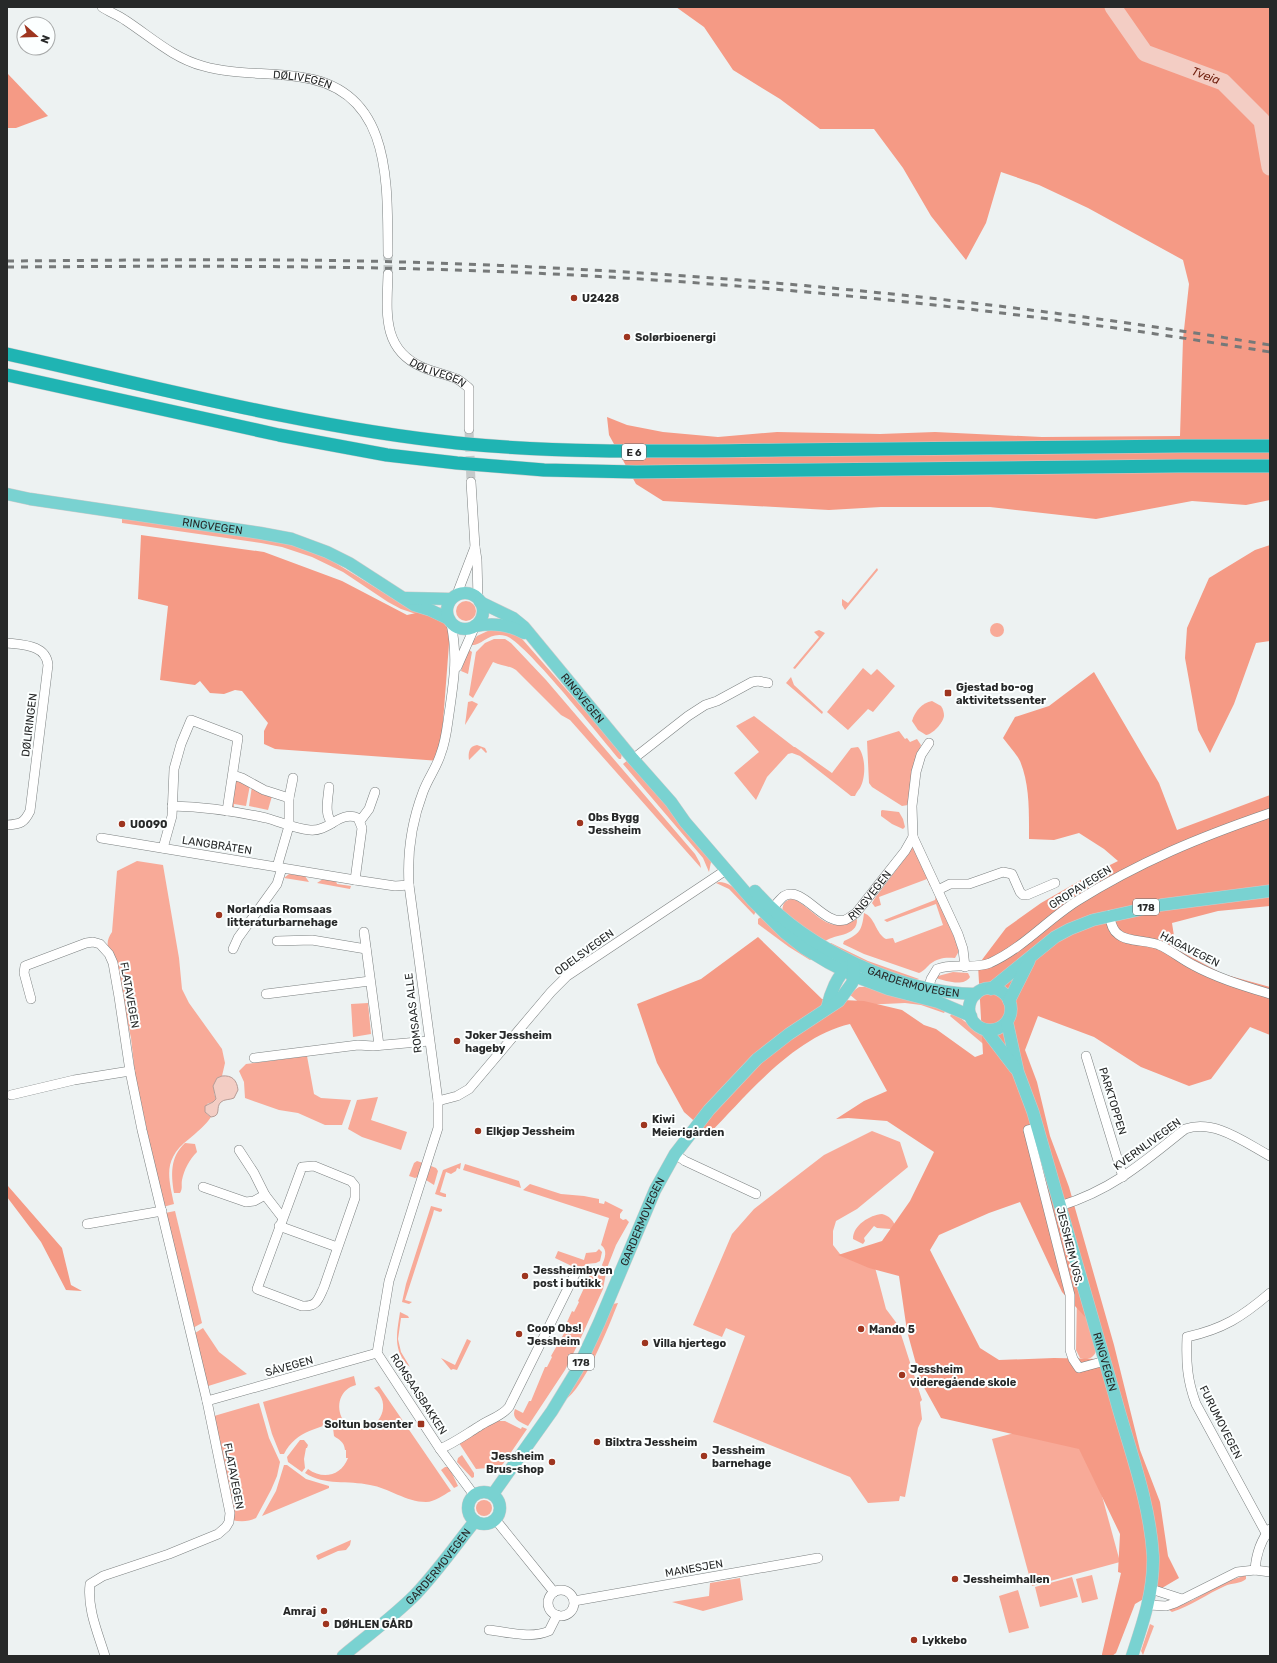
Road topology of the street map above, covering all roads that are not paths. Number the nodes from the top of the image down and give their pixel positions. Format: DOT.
graph roads {
  1 [pos="102,7"];
  2 [pos="388,254"];
  3 [pos="388,274"];
  4 [pos="7,354"];
  5 [pos="7,375"];
  6 [pos="469,429"];
  7 [pos="1270,446"];
  8 [pos="1270,466"];
  9 [pos="471,482"];
  10 [pos="7,494"];
  11 [pos="475,547"];
  12 [pos="454,597"];
  13 [pos="404,599"];
  14 [pos="479,601"];
  15 [pos="450,621"];
  16 [pos="475,626"];
  17 [pos="533,637"];
  18 [pos="7,643"];
  19 [pos="456,670"];
  20 [pos="768,683"];
  21 [pos="929,743"];
  22 [pos="633,759"];
  23 [pos="233,775"];
  24 [pos="293,778"];
  25 [pos="329,787"];
  26 [pos="375,792"];
  27 [pos="290,798"];
  28 [pos="671,802"];
  29 [pos="172,806"];
  30 [pos="227,811"];
  31 [pos="1270,813"];
  32 [pos="360,821"];
  33 [pos="332,823"];
  34 [pos="7,825"];
  35 [pos="289,826"];
  36 [pos="913,837"];
  37 [pos="101,838"];
  38 [pos="163,848"];
  39 [pos="280,868"];
  40 [pos="726,870"];
  41 [pos="355,880"];
  42 [pos="1055,883"];
  43 [pos="409,885"];
  44 [pos="938,890"];
  45 [pos="1270,891"];
  46 [pos="770,911"];
  47 [pos="1109,915"];
  48 [pos="364,932"];
  49 [pos="277,941"];
  50 [pos="234,949"];
  51 [pos="366,949"];
  52 [pos="1033,954"];
  53 [pos="853,963"];
  54 [pos="965,967"];
  55 [pos="843,970"];
  56 [pos="854,976"];
  57 [pos="370,981"];
  58 [pos="991,989"];
  59 [pos="927,993"];
  60 [pos="266,994"];
  61 [pos="976,994"];
  62 [pos="1270,994"];
  63 [pos="31,999"];
  64 [pos="1009,1001"];
  65 [pos="828,1008"];
  66 [pos="971,1016"];
  67 [pos="1007,1022"];
  68 [pos="986,1030"];
  69 [pos="429,1041"];
  70 [pos="379,1045"];
  71 [pos="1086,1056"];
  72 [pos="254,1058"];
  73 [pos="130,1071"];
  74 [pos="1018,1072"];
  75 [pos="11,1095"];
  76 [pos="438,1101"];
  77 [pos="1032,1129"];
  78 [pos="238,1150"];
  79 [pos="675,1154"];
  80 [pos="1270,1156"];
  81 [pos="1123,1177"];
  82 [pos="202,1187"];
  83 [pos="756,1194"];
  84 [pos="265,1195"];
  85 [pos="1060,1206"];
  86 [pos="162,1211"];
  87 [pos="282,1217"];
  88 [pos="87,1224"];
  89 [pos="279,1226"];
  90 [pos="337,1247"];
  91 [pos="576,1272"];
  92 [pos="1270,1293"];
  93 [pos="377,1353"];
  94 [pos="1105,1361"];
  95 [pos="207,1401"];
  96 [pos="440,1449"];
  97 [pos="494,1494"];
  98 [pos="474,1495"];
  99 [pos="495,1519"];
  100 [pos="475,1521"];
  101 [pos="1268,1531"];
  102 [pos="818,1558"];
  103 [pos="1255,1570"];
  104 [pos="1270,1572"];
  105 [pos="1151,1589"];
  106 [pos="554,1592"];
  107 [pos="1182,1599"];
  108 [pos="574,1600"];
  109 [pos="1148,1605"];
  110 [pos="557,1615"];
  111 [pos="489,1630"];
  112 [pos="105,1656"];
  113 [pos="343,1656"];
  114 [pos="1132,1656"];
  1 -- 2 [label="street, DØLIVEGEN"];
  3 -- 6 [label="street, DØLIVEGEN"];
  4 -- 7 [label="highway, E 6"];
  5 -- 8 [label="highway, E 6"];
  9 -- 11 [label="street"];
  10 -- 13 [label="main road, RINGVEGEN"];
  11 -- 12 [label="street"];
  11 -- 14 [label="street"];
  12 -- 13 [label="main road"];
  12 -- 14 [label="main road"];
  12 -- 15 [label="main road"];
  13 -- 15 [label="main road, RINGVEGEN"];
  14 -- 16 [label="main road"];
  14 -- 17 [label="main road, RINGVEGEN"];
  15 -- 16 [label="main road"];
  15 -- 19 [label="street, ROMSAAS ALLE"];
  16 -- 17 [label="main road, RINGVEGEN"];
  16 -- 19 [label="street, ROMSAAS ALLE"];
  17 -- 22 [label="main road, RINGVEGEN"];
  18 -- 34 [label="street, DØLIRINGEN"];
  19 -- 43 [label="street, ROMSAAS ALLE"];
  20 -- 22 [label="street"];
  21 -- 36 [label="street"];
  22 -- 28 [label="main road, RINGVEGEN"];
  23 -- 27 [label="street"];
  23 -- 29 [label="street"];
  23 -- 30 [label="street"];
  24 -- 27 [label="street"];
  25 -- 33 [label="street"];
  26 -- 32 [label="street"];
  27 -- 35 [label="street"];
  28 -- 40 [label="main road, RINGVEGEN"];
  28 -- 46 [label="main road, RINGVEGEN"];
  29 -- 30 [label="street"];
  29 -- 38 [label="street"];
  30 -- 35 [label="street"];
  31 -- 54 [label="street, GROPAVEGEN"];
  32 -- 33 [label="street"];
  32 -- 41 [label="street"];
  33 -- 35 [label="street"];
  35 -- 39 [label="street"];
  36 -- 44 [label="street"];
  36 -- 46 [label="street, RINGVEGEN"];
  37 -- 38 [label="street, LANGBRÅTEN"];
  38 -- 39 [label="street, LANGBRÅTEN"];
  39 -- 41 [label="street, LANGBRÅTEN"];
  39 -- 50 [label="street"];
  40 -- 46 [label="main road, RINGVEGEN"];
  40 -- 76 [label="street, ODELSVEGEN"];
  41 -- 43 [label="street, LANGBRÅTEN"];
  42 -- 44 [label="street"];
  43 -- 69 [label="street, ROMSAAS ALLE"];
  44 -- 54 [label="street"];
  45 -- 47 [label="main road, GARDERMOVEGEN / 178"];
  46 -- 53 [label="main road, RINGVEGEN"];
  46 -- 55 [label="main road, RINGVEGEN"];
  47 -- 52 [label="main road, GARDERMOVEGEN / 178"];
  47 -- 62 [label="street, HAGAVEGEN"];
  48 -- 51 [label="street"];
  49 -- 51 [label="street"];
  51 -- 57 [label="street"];
  52 -- 58 [label="main road, GARDERMOVEGEN / 178"];
  52 -- 64 [label="main road, GARDERMOVEGEN / 178"];
  53 -- 55 [label="main road, GARDERMOVEGEN"];
  53 -- 56 [label="main road, GARDERMOVEGEN"];
  53 -- 59 [label="main road, GARDERMOVEGEN / 178"];
  54 -- 59 [label="street, GROPAVEGEN"];
  55 -- 56 [label="main road, RINGVEGEN"];
  55 -- 65 [label="main road, GARDERMOVEGEN"];
  56 -- 59 [label="main road, GARDERMOVEGEN / 178"];
  56 -- 65 [label="main road, GARDERMOVEGEN / 178"];
  57 -- 60 [label="street"];
  57 -- 70 [label="street"];
  58 -- 61 [label="main road, GARDERMOVEGEN / 178"];
  58 -- 64 [label="main road"];
  59 -- 61 [label="main road, GARDERMOVEGEN / 178"];
  59 -- 66 [label="main road, GARDERMOVEGEN / 178"];
  61 -- 66 [label="main road, GARDERMOVEGEN"];
  63 -- 73 [label="street, FLATAVEGEN"];
  64 -- 67 [label="main road, GARDERMOVEGEN / 178"];
  65 -- 79 [label="main road, GARDERMOVEGEN / 178"];
  66 -- 68 [label="main road, GARDERMOVEGEN / 178"];
  67 -- 68 [label="main road"];
  67 -- 74 [label="main road, RINGVEGEN"];
  68 -- 74 [label="main road, RINGVEGEN"];
  69 -- 70 [label="street"];
  69 -- 76 [label="street, ROMSAAS ALLE"];
  70 -- 72 [label="street"];
  71 -- 81 [label="street, PARKTOPPEN"];
  73 -- 75 [label="street"];
  73 -- 86 [label="street, FLATAVEGEN"];
  74 -- 77 [label="main road, RINGVEGEN"];
  76 -- 93 [label="street, ROMSAAS ALLE"];
  77 -- 85 [label="main road, RINGVEGEN"];
  77 -- 94 [label="street, JESSHEIM VGS."];
  78 -- 84 [label="street"];
  79 -- 83 [label="street"];
  79 -- 97 [label="main road, GARDERMOVEGEN / 178"];
  80 -- 81 [label="street, KVERNLIVEGEN"];
  81 -- 85 [label="street, KVERNLIVEGEN"];
  82 -- 84 [label="street"];
  84 -- 87 [label="street"];
  85 -- 94 [label="main road, RINGVEGEN"];
  86 -- 88 [label="street"];
  86 -- 95 [label="street, FLATAVEGEN"];
  87 -- 89 [label="street"];
  87 -- 90 [label="street"];
  89 -- 90 [label="street"];
  89 -- 90 [label="street"];
  91 -- 96 [label="street, ROMSAASBAKKEN"];
  92 -- 101 [label="street, FURUMOVEGEN"];
  93 -- 95 [label="street, SÅVEGEN"];
  93 -- 96 [label="street, ROMSAASBAKKEN"];
  94 -- 105 [label="main road, RINGVEGEN"];
  95 -- 112 [label="street, FLATAVEGEN"];
  96 -- 98 [label="street, ROMSAASBAKKEN"];
  97 -- 98 [label="main road"];
  97 -- 99 [label="main road"];
  98 -- 100 [label="main road"];
  99 -- 100 [label="main road"];
  99 -- 106 [label="street"];
  100 -- 113 [label="main road, GARDERMOVEGEN"];
  101 -- 103 [label="street"];
  102 -- 108 [label="street, MANESJEN"];
  103 -- 104 [label="street"];
  103 -- 107 [label="street"];
  105 -- 107 [label="street"];
  105 -- 109 [label="main road, RINGVEGEN"];
  106 -- 108 [label="street"];
  106 -- 110 [label="street"];
  107 -- 109 [label="street"];
  108 -- 110 [label="street"];
  109 -- 114 [label="main road, RINGVEGEN"];
  110 -- 111 [label="street"];
}
